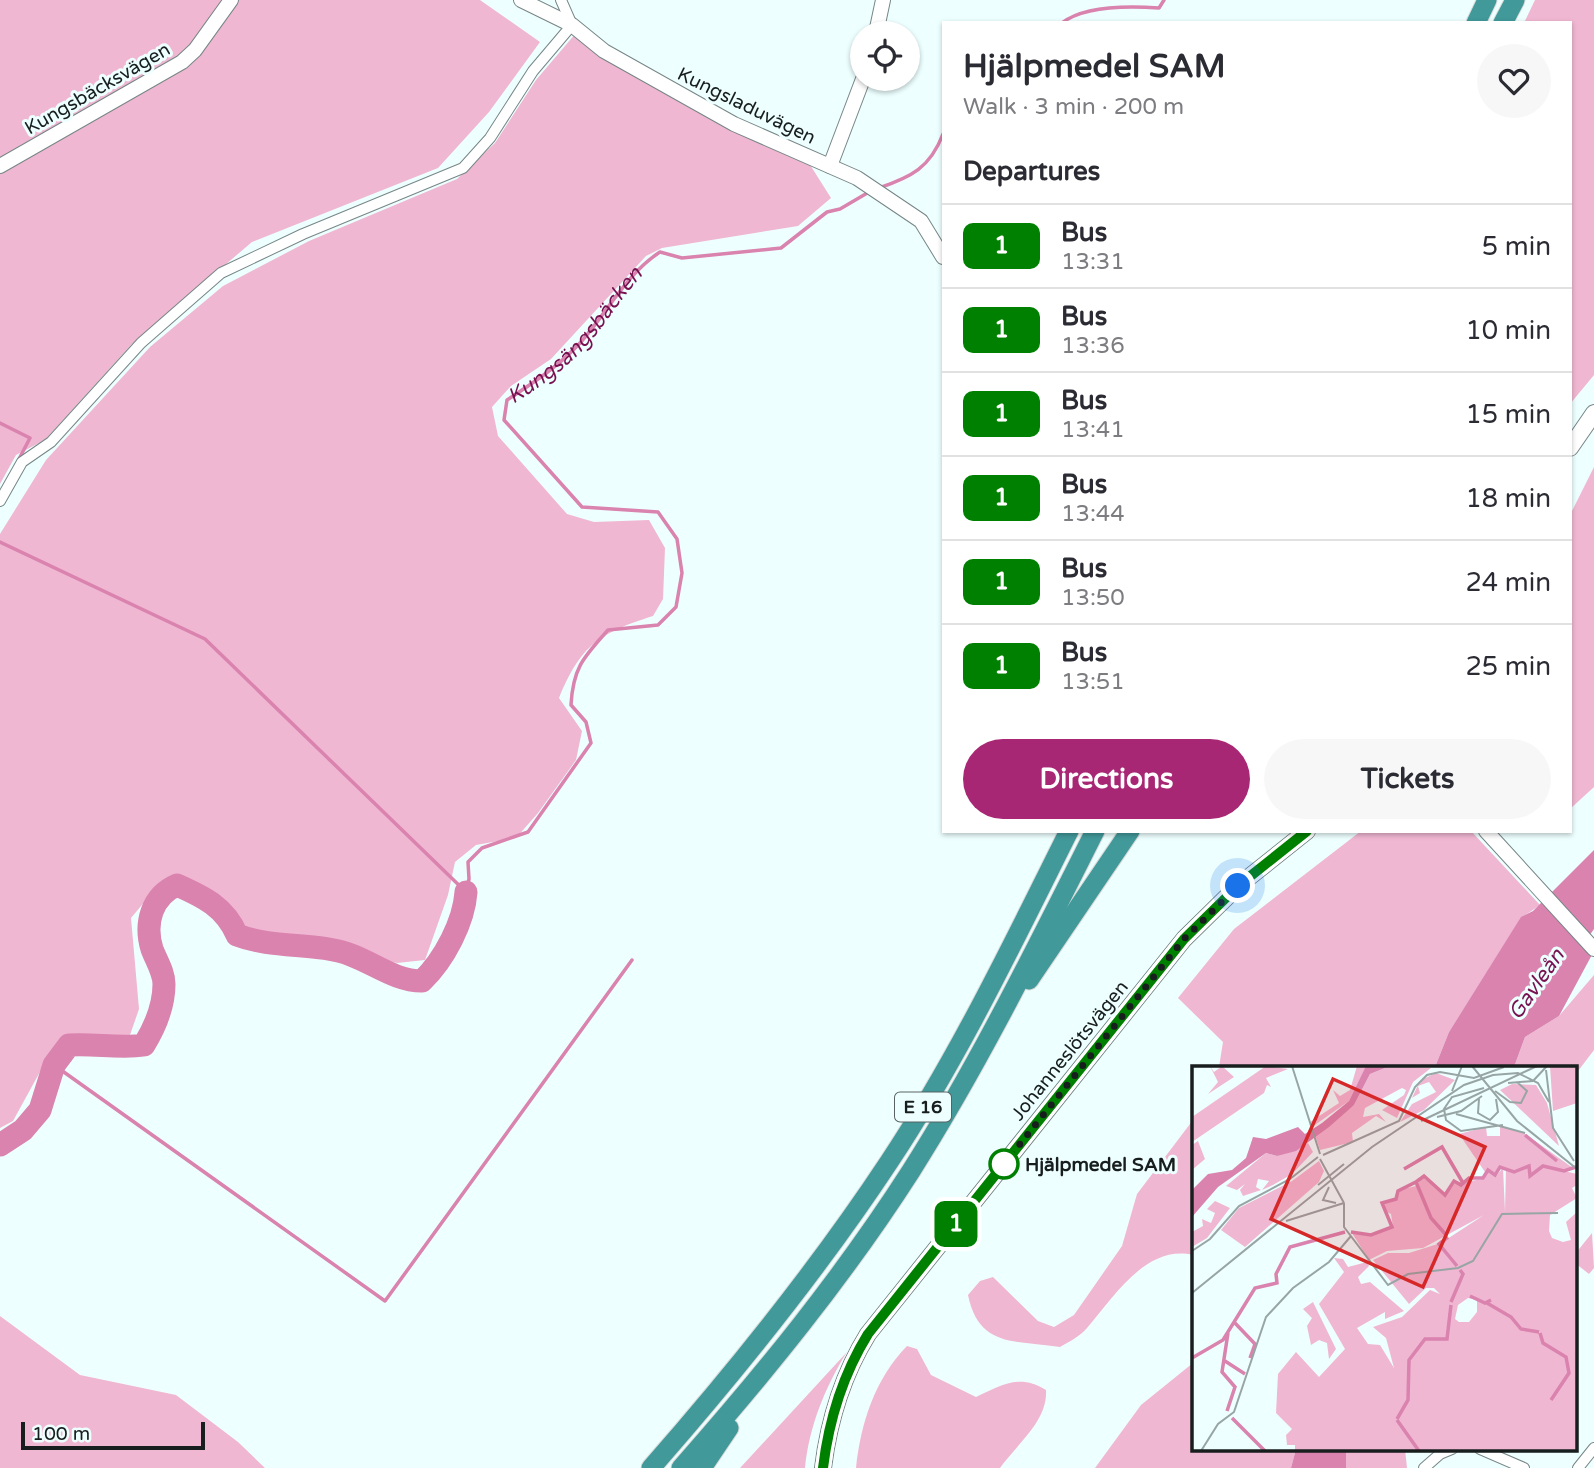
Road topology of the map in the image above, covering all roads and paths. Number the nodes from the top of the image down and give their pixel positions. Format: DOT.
graph roads {
  1 [pos="231,0"];
  2 [pos="521,0"];
  3 [pos="561,0"];
  4 [pos="883,0"];
  5 [pos="1515,0"];
  6 [pos="879,21"];
  7 [pos="1504,21"];
  8 [pos="572,25"];
  9 [pos="858,91"];
  10 [pos="0,166"];
  11 [pos="830,166"];
  12 [pos="942,255"];
  13 [pos="1594,413"];
  14 [pos="1572,444"];
  15 [pos="0,501"];
  16 [pos="1068,833"];
  17 [pos="1094,833"];
  18 [pos="1129,833"];
  19 [pos="1304,833"];
  20 [pos="1488,833"];
  21 [pos="1594,949"];
  22 [pos="996,1026"];
  23 [pos="785,1346"];
  24 [pos="680,1435"];
  25 [pos="1594,1448"];
  26 [pos="1450,1450"];
  27 [pos="1481,1450"];
  28 [pos="638,1468"];
  29 [pos="651,1468"];
  30 [pos="681,1468"];
  31 [pos="702,1468"];
  32 [pos="823,1468"];
  33 [pos="1424,1468"];
  34 [pos="1524,1468"];
  35 [pos="1578,1468"];
  1 -- 10 [label="street, Kungsbäcksvägen"];
  2 -- 8 [label="street, Kungsladuvägen"];
  3 -- 8 [label="street"];
  4 -- 6 [label="street"];
  5 -- 7 [label="highway"];
  8 -- 11 [label="street, Kungsladuvägen"];
  8 -- 15 [label="street"];
  9 -- 11 [label="street"];
  11 -- 12 [label="street, Kungsladuvägen"];
  13 -- 14 [label="main road"];
  16 -- 24 [label="highway, E 16"];
  17 -- 22 [label="highway, E 16"];
  18 -- 22 [label="highway"];
  19 -- 32 [label="main road, Johanneslötsvägen"];
  20 -- 21 [label="street"];
  22 -- 23 [label="highway, E 16"];
  23 -- 30 [label="highway, E 16"];
  23 -- 31 [label="highway"];
  24 -- 28 [label="highway"];
  24 -- 29 [label="highway, E 16"];
  25 -- 35 [label="street"];
  26 -- 33 [label="street"];
  27 -- 34 [label="street"];
}
